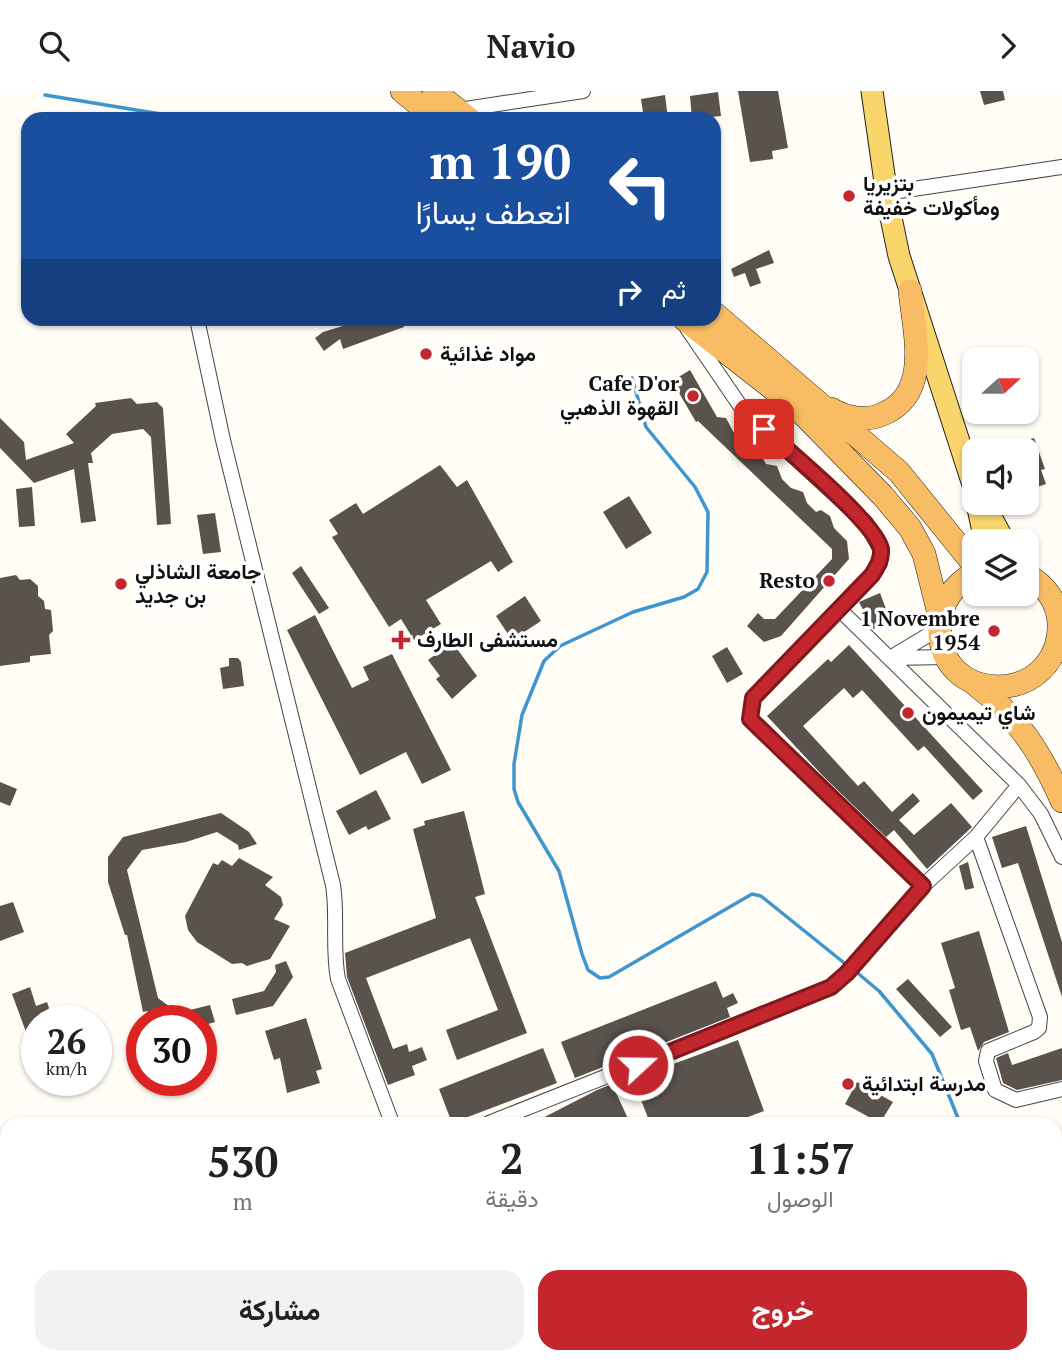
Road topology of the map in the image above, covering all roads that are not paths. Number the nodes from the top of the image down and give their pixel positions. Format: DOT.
graph roads {
  1 [pos="402,91"];
  2 [pos="434,91"];
  3 [pos="583,91"];
  4 [pos="872,91"];
  5 [pos="425,112"];
  6 [pos="460,112"];
  7 [pos="479,112"];
  8 [pos="1062,166"];
  9 [pos="886,193"];
  10 [pos="910,291"];
  11 [pos="721,319"];
  12 [pos="199,326"];
  13 [pos="687,326"];
  14 [pos="691,326"];
  15 [pos="801,385"];
  16 [pos="962,449"];
  17 [pos="962,550"];
  18 [pos="962,583"];
  19 [pos="1039,586"];
  20 [pos="839,609"];
  21 [pos="940,623"];
  22 [pos="1060,623"];
  23 [pos="948,657"];
  24 [pos="890,658"];
  25 [pos="968,679"];
  26 [pos="1019,785"];
  27 [pos="1062,801"];
  28 [pos="976,837"];
  29 [pos="1062,857"];
  30 [pos="923,886"];
  31 [pos="1062,1089"];
  32 [pos="390,1117"];
  33 [pos="504,1117"];
  1 -- 5 [label="highway"];
  2 -- 6 [label="highway"];
  3 -- 7 [label="street"];
  4 -- 9 [label="main road"];
  8 -- 9 [label="street"];
  9 -- 10 [label="main road"];
  10 -- 15 [label="highway"];
  10 -- 16 [label="main road"];
  11 -- 15 [label="highway"];
  12 -- 32 [label="street"];
  13 -- 20 [label="street"];
  14 -- 21 [label="highway"];
  15 -- 17 [label="highway"];
  18 -- 21 [label="highway"];
  19 -- 22 [label="highway"];
  20 -- 24 [label="street"];
  20 -- 30 [label="street"];
  21 -- 23 [label="highway"];
  21 -- 24 [label="street"];
  22 -- 25 [label="highway"];
  23 -- 24 [label="street"];
  23 -- 25 [label="highway"];
  24 -- 26 [label="street"];
  25 -- 27 [label="highway"];
  26 -- 28 [label="street"];
  26 -- 29 [label="street"];
  28 -- 30 [label="street"];
  28 -- 31 [label="street"];
  30 -- 33 [label="street"];
}
